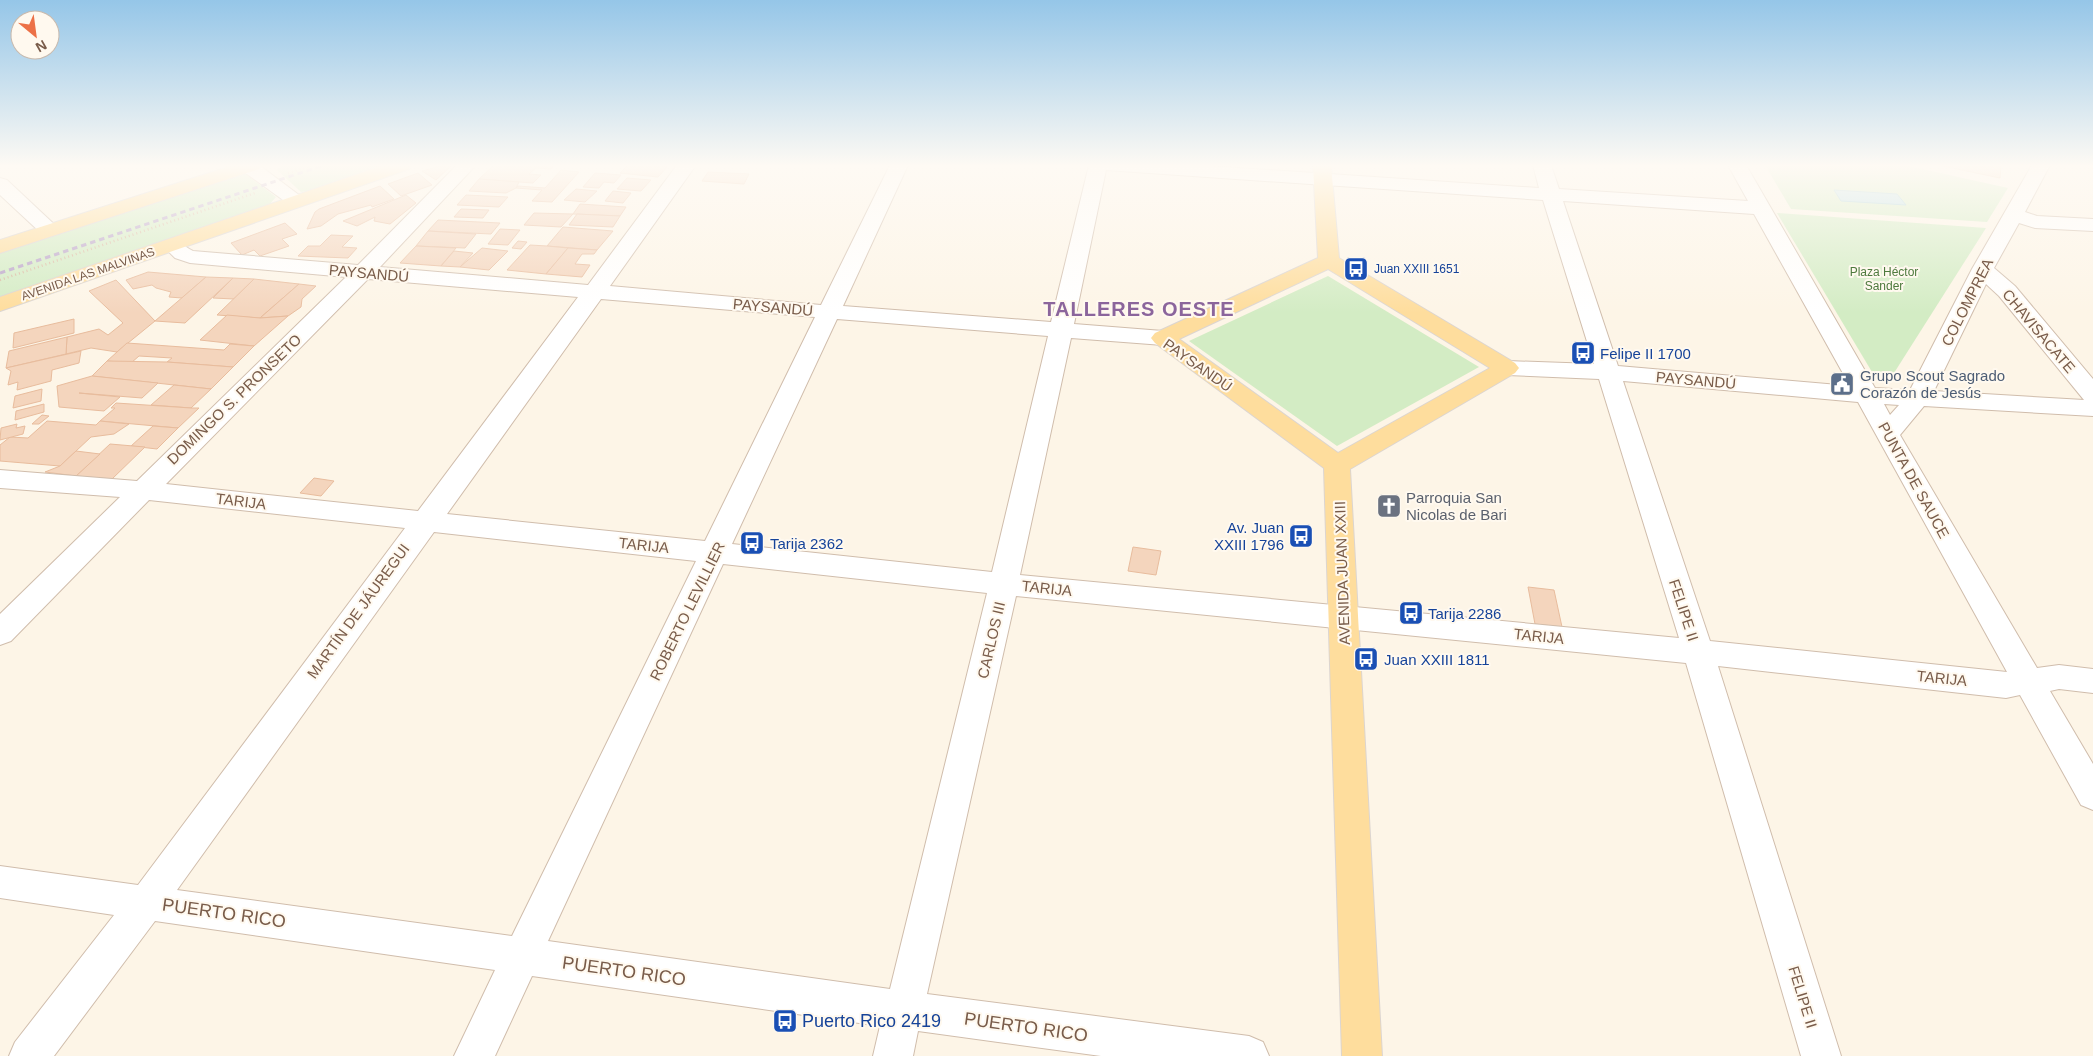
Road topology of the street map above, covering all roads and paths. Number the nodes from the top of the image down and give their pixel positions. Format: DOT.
graph roads {
  1 [pos="32,214"];
  2 [pos="97,214"];
  3 [pos="193,214"];
  4 [pos="259,214"];
  5 [pos="420,214"];
  6 [pos="650,214"];
  7 [pos="876,214"];
  8 [pos="1087,214"];
  9 [pos="1326,214"];
  10 [pos="1558,214"];
  11 [pos="1764,214"];
  12 [pos="2013,215"];
  13 [pos="2093,225"];
  14 [pos="49,230"];
  15 [pos="172,245"];
  16 [pos="0,247"];
  17 [pos="1329,261"];
  18 [pos="1983,269"];
  19 [pos="364,272"];
  20 [pos="0,280"];
  21 [pos="594,292"];
  22 [pos="0,304"];
  23 [pos="830,312"];
  24 [pos="1062,329"];
  25 [pos="1163,338"];
  26 [pos="1507,368"];
  27 [pos="1608,372"];
  28 [pos="1867,395"];
  29 [pos="2093,395"];
  30 [pos="1918,398"];
  31 [pos="2093,408"];
  32 [pos="1887,434"];
  33 [pos="1338,465"];
  34 [pos="0,479"];
  35 [pos="141,490"];
  36 [pos="423,522"];
  37 [pos="715,553"];
  38 [pos="1004,584"];
  39 [pos="1343,617"];
  40 [pos="0,633"];
  41 [pos="1698,652"];
  42 [pos="2093,680"];
  43 [pos="2029,681"];
  44 [pos="2093,795"];
  45 [pos="0,882"];
  46 [pos="147,902"];
  47 [pos="521,956"];
  48 [pos="903,1010"];
  49 [pos="29,1056"];
  50 [pos="474,1056"];
  51 [pos="893,1056"];
  52 [pos="1249,1056"];
  53 [pos="1362,1056"];
  54 [pos="1821,1056"];
  1 -- 14 [label="street"];
  2 -- 14 [label="main road"];
  3 -- 20 [label="path"];
  4 -- 15 [label="main road, AVENIDA LAS MALVINAS"];
  5 -- 19 [label="street, DOMINGO S. PRONSETO"];
  6 -- 21 [label="street, MARTÍN DE JÁUREGUI"];
  7 -- 23 [label="street, ROBERTO LEVILLIER"];
  8 -- 24 [label="street, CARLOS III"];
  9 -- 17 [label="main road"];
  10 -- 27 [label="street, FELIPE II"];
  11 -- 28 [label="street, PUNTA DE SAUCE"];
  12 -- 13 [label="street"];
  12 -- 18 [label="street, COLOMPREA"];
  14 -- 16 [label="main road"];
  15 -- 19 [label="street, PAYSANDÚ"];
  15 -- 22 [label="main road, AVENIDA LAS MALVINAS"];
  17 -- 25 [label="main road"];
  17 -- 26 [label="main road, PAYSANDÚ"];
  18 -- 29 [label="street, CHAVISACATE"];
  18 -- 30 [label="street, COLOMPREA"];
  19 -- 21 [label="street, PAYSANDÚ"];
  19 -- 35 [label="street, DOMINGO S. PRONSETO"];
  21 -- 23 [label="street, PAYSANDÚ"];
  21 -- 36 [label="street, MARTÍN DE JÁUREGUI"];
  23 -- 24 [label="street, PAYSANDÚ"];
  23 -- 37 [label="street, ROBERTO LEVILLIER"];
  24 -- 25 [label="street, PAYSANDÚ"];
  24 -- 38 [label="street, CARLOS III"];
  25 -- 33 [label="main road, PAYSANDÚ"];
  26 -- 27 [label="street, PAYSANDÚ"];
  26 -- 33 [label="main road"];
  27 -- 28 [label="street, PAYSANDÚ"];
  27 -- 41 [label="street, FELIPE II"];
  28 -- 30 [label="street, PAYSANDÚ"];
  28 -- 32 [label="street, PUNTA DE SAUCE"];
  30 -- 31 [label="street, PAYSANDÚ"];
  30 -- 32 [label="street, COLOMPREA"];
  32 -- 43 [label="street, PUNTA DE SAUCE"];
  33 -- 39 [label="main road, AVENIDA JUAN XXIII"];
  34 -- 35 [label="street, TARIJA"];
  35 -- 36 [label="street, TARIJA"];
  35 -- 40 [label="street, DOMINGO S. PRONSETO"];
  36 -- 37 [label="street, TARIJA"];
  36 -- 46 [label="street, MARTÍN DE JÁUREGUI"];
  37 -- 38 [label="street, TARIJA"];
  37 -- 47 [label="street, ROBERTO LEVILLIER"];
  38 -- 39 [label="street, TARIJA"];
  38 -- 48 [label="street, CARLOS III"];
  39 -- 41 [label="street, TARIJA"];
  39 -- 53 [label="main road, AVENIDA JUAN XXIII"];
  41 -- 43 [label="street, TARIJA"];
  41 -- 54 [label="street, FELIPE II"];
  42 -- 43 [label="street, TARIJA"];
  43 -- 44 [label="street, PUNTA DE SAUCE"];
  45 -- 46 [label="street, PUERTO RICO"];
  46 -- 47 [label="street, PUERTO RICO"];
  46 -- 49 [label="street, MARTÍN DE JÁUREGUI"];
  47 -- 48 [label="street, PUERTO RICO"];
  47 -- 50 [label="street, ROBERTO LEVILLIER"];
  48 -- 51 [label="street, CARLOS III"];
  48 -- 52 [label="street, PUERTO RICO"];
}
